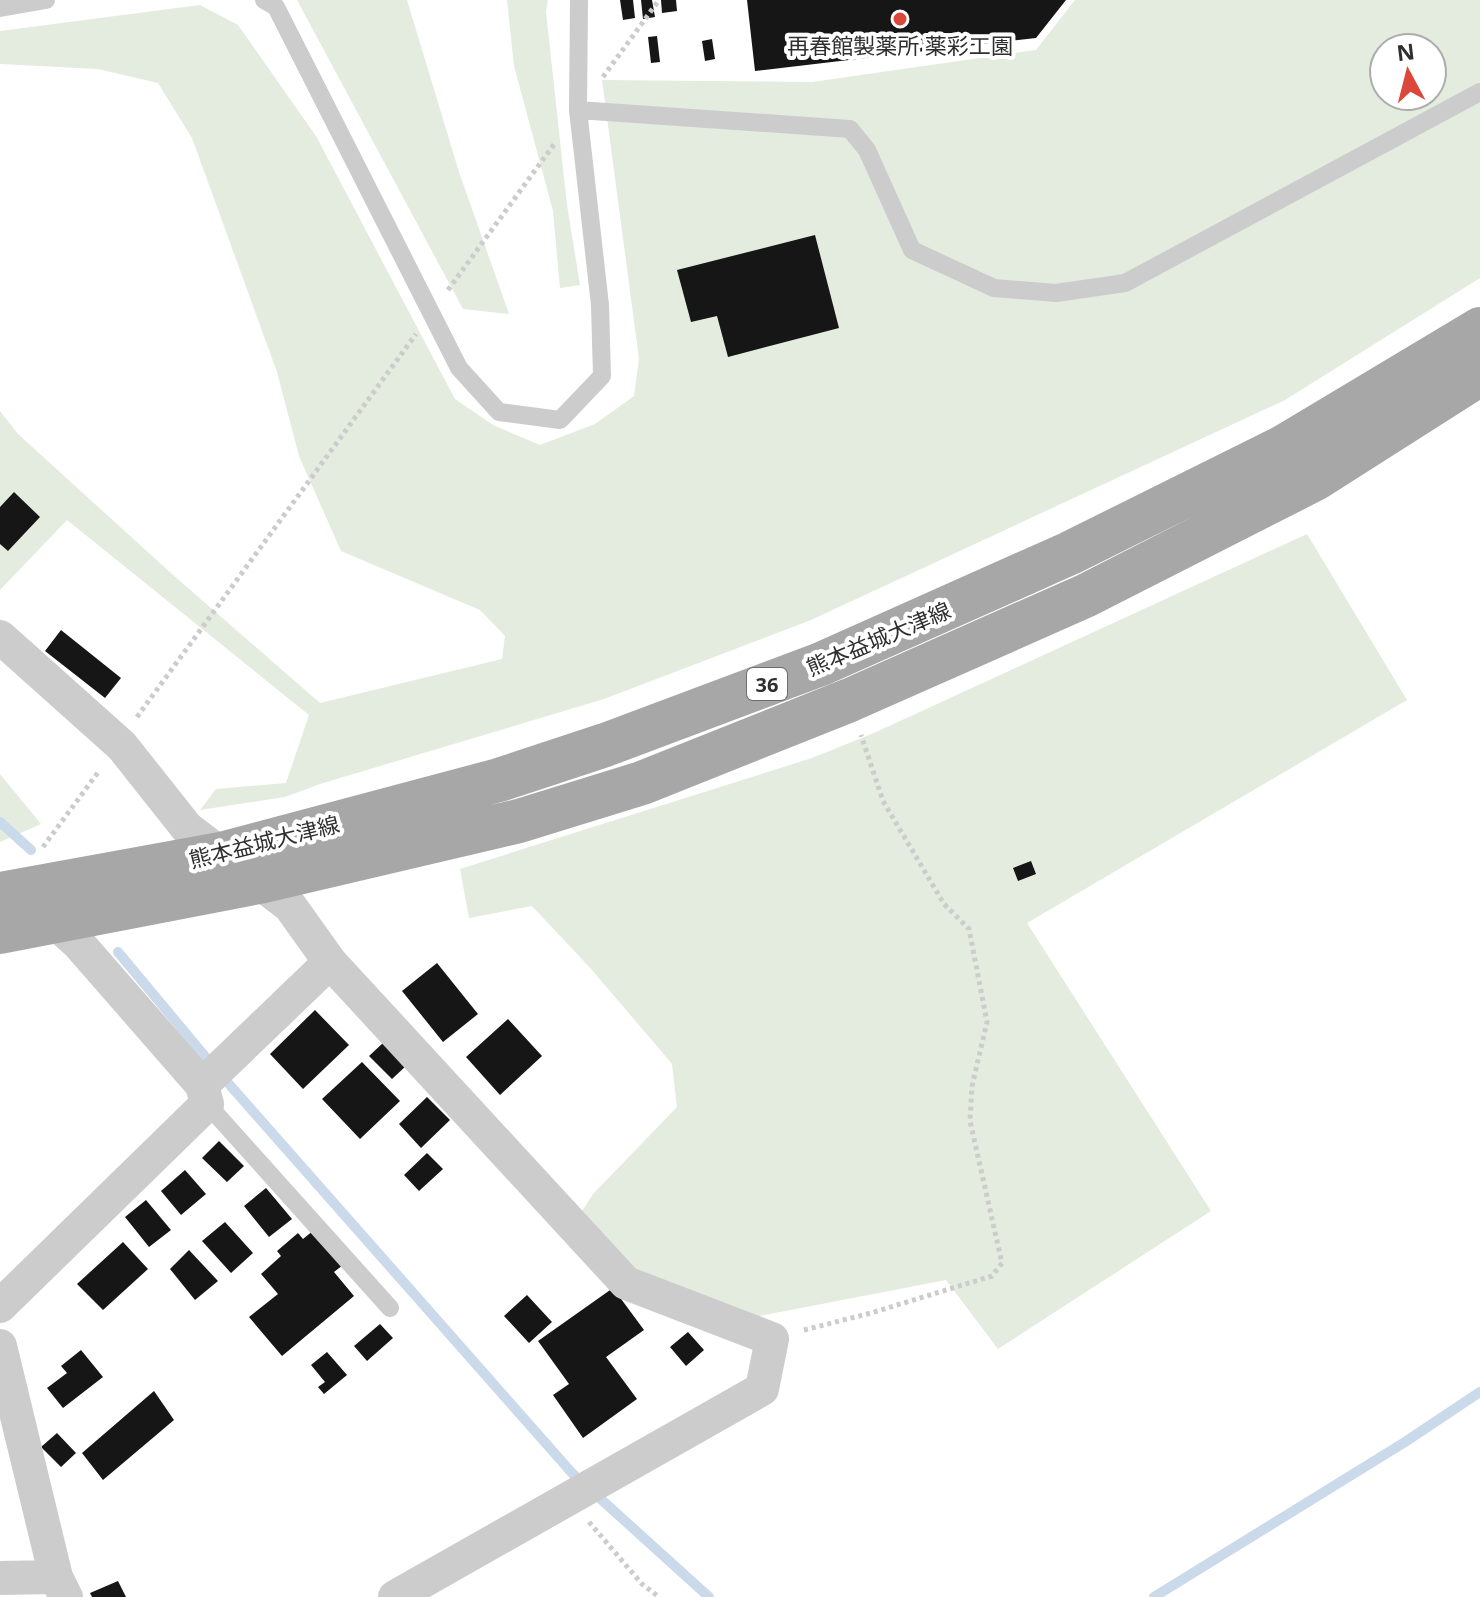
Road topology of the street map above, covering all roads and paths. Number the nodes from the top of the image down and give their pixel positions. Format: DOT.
graph roads {
  1 [pos="46,0"];
  2 [pos="264,0"];
  3 [pos="579,0"];
  4 [pos="659,0"];
  5 [pos="0,8"];
  6 [pos="594,89"];
  7 [pos="1480,92"];
  8 [pos="578,110"];
  9 [pos="557,140"];
  10 [pos="446,294"];
  11 [pos="1480,329"];
  12 [pos="418,332"];
  13 [pos="1480,374"];
  14 [pos="0,637"];
  15 [pos="850,700"];
  16 [pos="130,727"];
  17 [pos="102,766"];
  18 [pos="221,854"];
  19 [pos="14,878"];
  20 [pos="259,882"];
  21 [pos="53,920"];
  22 [pos="0,932"];
  23 [pos="330,962"];
  24 [pos="213,1081"];
  25 [pos="0,1306"];
  26 [pos="390,1308"];
  27 [pos="772,1339"];
  28 [pos="0,1346"];
  29 [pos="572,1496"];
  30 [pos="0,1578"];
  31 [pos="61,1587"];
  32 [pos="395,1597"];
  33 [pos="659,1597"];
  1 -- 5 [label="lane"];
  2 -- 8 [label="lane"];
  3 -- 8 [label="lane"];
  4 -- 6 [label="path"];
  7 -- 8 [label="lane"];
  9 -- 10 [label="path"];
  11 -- 18 [label="main road, 熊本益城大津線 / 36"];
  12 -- 16 [label="path"];
  13 -- 15 [label="main road, 熊本益城大津線 / 36"];
  14 -- 18 [label="street"];
  15 -- 20 [label="main road, 熊本益城大津線 / 36"];
  15 -- 27 [label="path"];
  17 -- 19 [label="path"];
  18 -- 19 [label="main road, 熊本益城大津線 / 36"];
  18 -- 20 [label="street"];
  19 -- 21 [label="street"];
  20 -- 21 [label="main road, 熊本益城大津線 / 36"];
  20 -- 23 [label="street"];
  21 -- 22 [label="main road, 熊本益城大津線 / 36"];
  21 -- 24 [label="street"];
  23 -- 24 [label="street"];
  23 -- 27 [label="street"];
  24 -- 25 [label="street"];
  24 -- 26 [label="lane"];
  27 -- 29 [label="street"];
  28 -- 31 [label="street"];
  29 -- 32 [label="street"];
  29 -- 33 [label="path"];
  30 -- 31 [label="street"];
}
